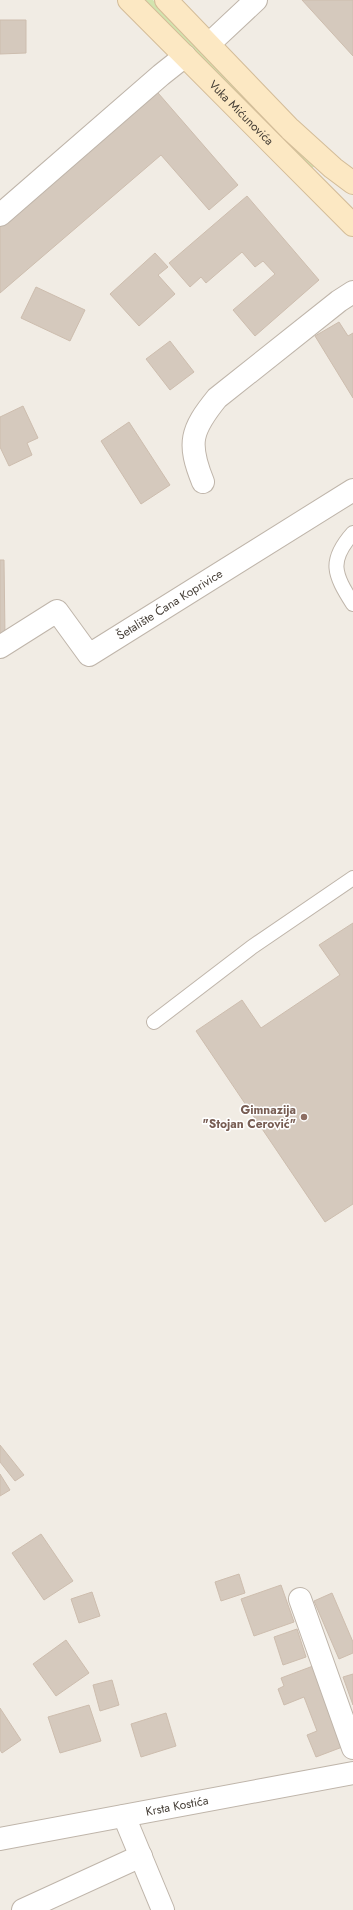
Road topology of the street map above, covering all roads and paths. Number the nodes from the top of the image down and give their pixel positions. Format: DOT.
graph roads {
  1 [pos="129,0"];
  2 [pos="166,0"];
  3 [pos="256,0"];
  4 [pos="209,44"];
  5 [pos="185,56"];
  6 [pos="353,183"];
  7 [pos="0,215"];
  8 [pos="353,225"];
  9 [pos="353,292"];
  10 [pos="203,482"];
  11 [pos="353,490"];
  12 [pos="353,533"];
  13 [pos="353,604"];
  14 [pos="0,647"];
  15 [pos="353,878"];
  16 [pos="154,1022"];
  17 [pos="300,1599"];
  18 [pos="353,1748"];
  19 [pos="353,1773"];
  20 [pos="124,1816"];
  21 [pos="0,1839"];
  22 [pos="141,1856"];
  23 [pos="23,1910"];
  24 [pos="163,1910"];
  1 -- 5 [label="main road, Vuka Mićunovića"];
  2 -- 4 [label="main road, Vuka Mićunovića"];
  3 -- 4 [label="street"];
  4 -- 6 [label="main road, Vuka Mićunovića"];
  5 -- 7 [label="street"];
  5 -- 8 [label="main road, Vuka Mićunovića"];
  9 -- 10 [label="street"];
  11 -- 14 [label="street, Šetalište Ćana Koprivice"];
  12 -- 13 [label="lane"];
  15 -- 16 [label="lane"];
  17 -- 18 [label="street"];
  19 -- 20 [label="street, Krsta Kostića"];
  20 -- 21 [label="street, Krsta Kostića"];
  20 -- 22 [label="street"];
  22 -- 23 [label="street"];
  22 -- 24 [label="street"];
}
